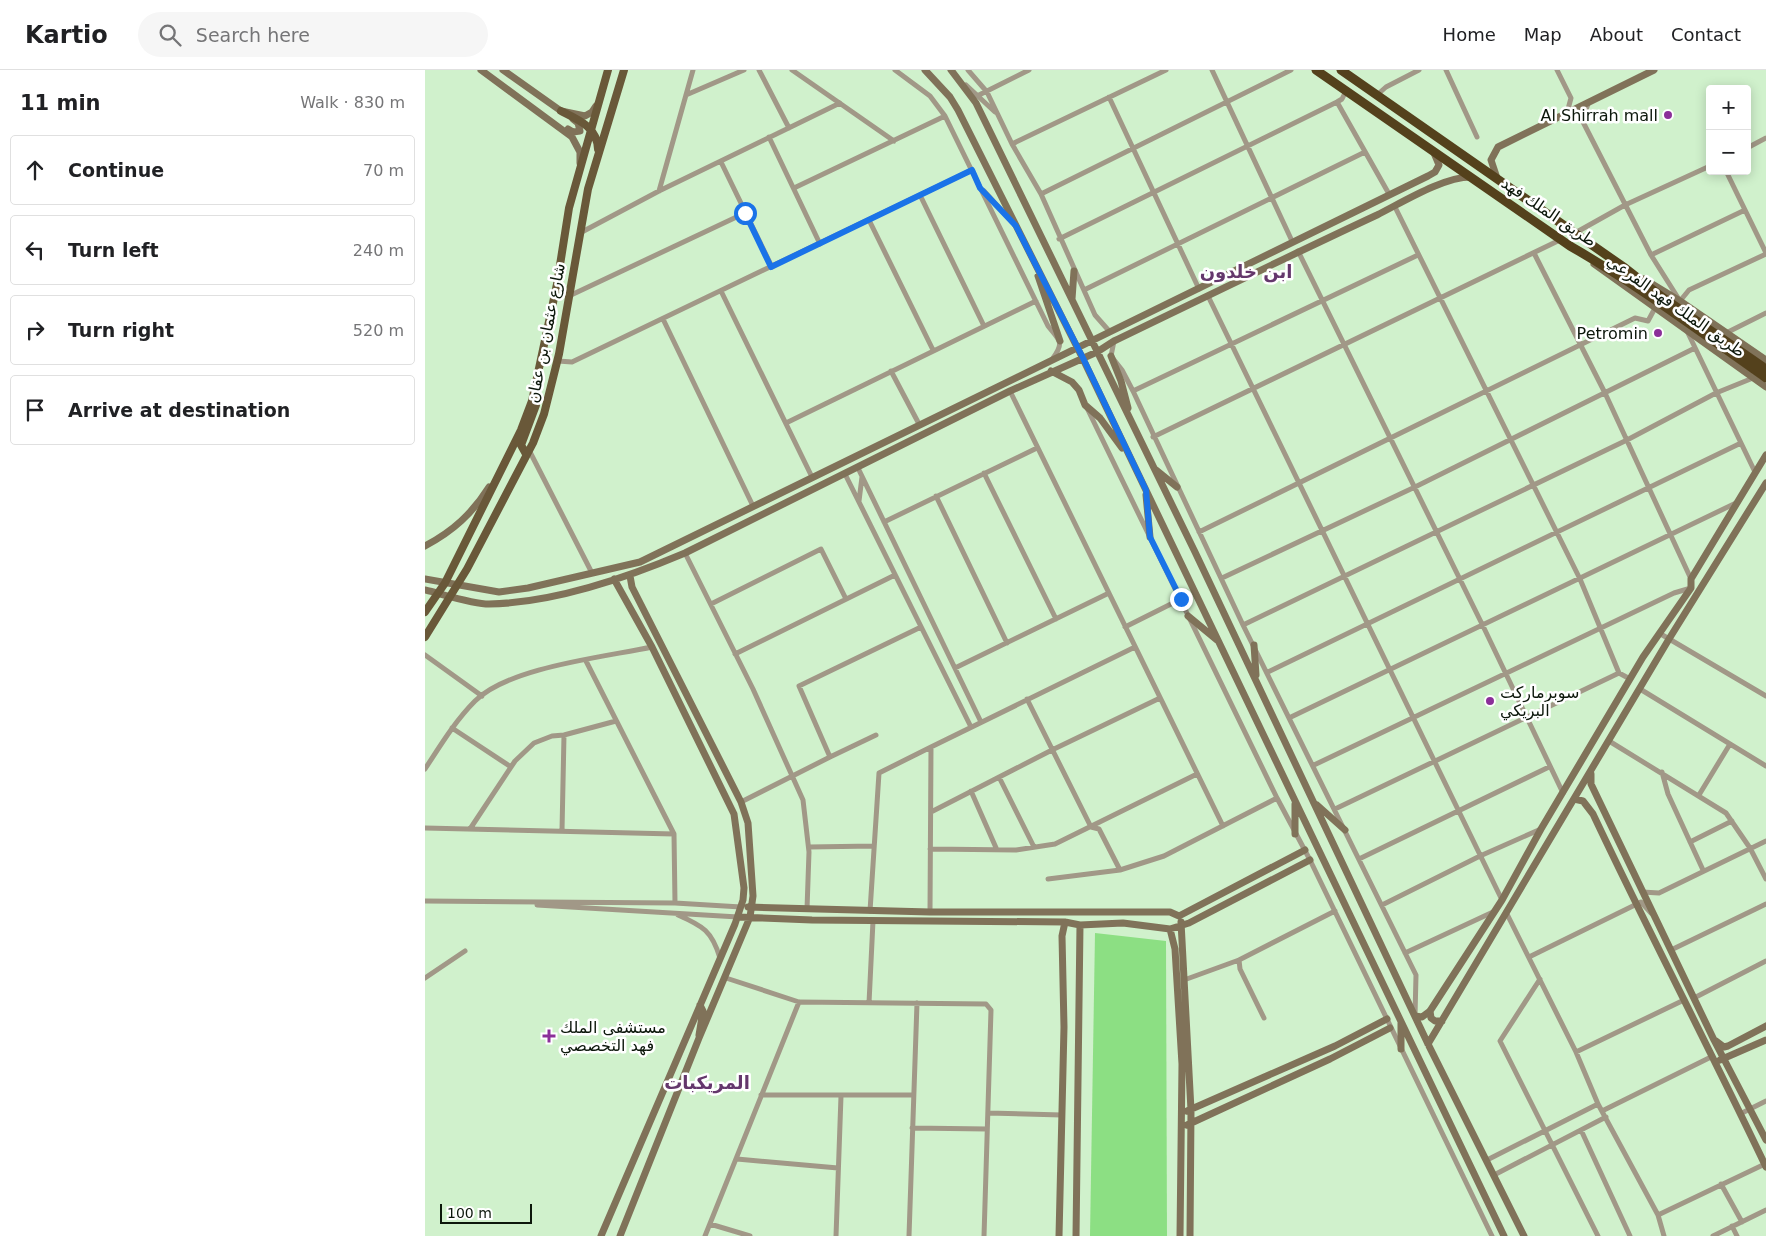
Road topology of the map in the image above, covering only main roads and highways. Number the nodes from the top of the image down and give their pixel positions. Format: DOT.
graph roads {
  1 [pos="608,70"];
  2 [pos="624,70"];
  3 [pos="1316,70"];
  4 [pos="1341,70"];
  5 [pos="561,111"];
  6 [pos="591,129"];
  7 [pos="598,156"];
  8 [pos="1766,369"];
  9 [pos="1766,378"];
  10 [pos="537,382"];
  11 [pos="527,451"];
  12 [pos="425,612"];
  13 [pos="425,637"];
  1 -- 6 [label="main road, شارع عثمان بن عفان"];
  2 -- 7 [label="main road, شارع عثمان بن عفان"];
  3 -- 9 [label="highway, طريق الملك فهد"];
  4 -- 8 [label="highway, طريق الملك فهد"];
  5 -- 6 [label="main road"];
  6 -- 7 [label="main road"];
  6 -- 10 [label="main road, شارع عثمان بن عفان"];
  7 -- 11 [label="main road, شارع عثمان بن عفان"];
  10 -- 11 [label="main road"];
  10 -- 12 [label="main road, شارع عثمان بن عفان"];
  11 -- 13 [label="main road, شارع عثمان بن عفان"];
}
